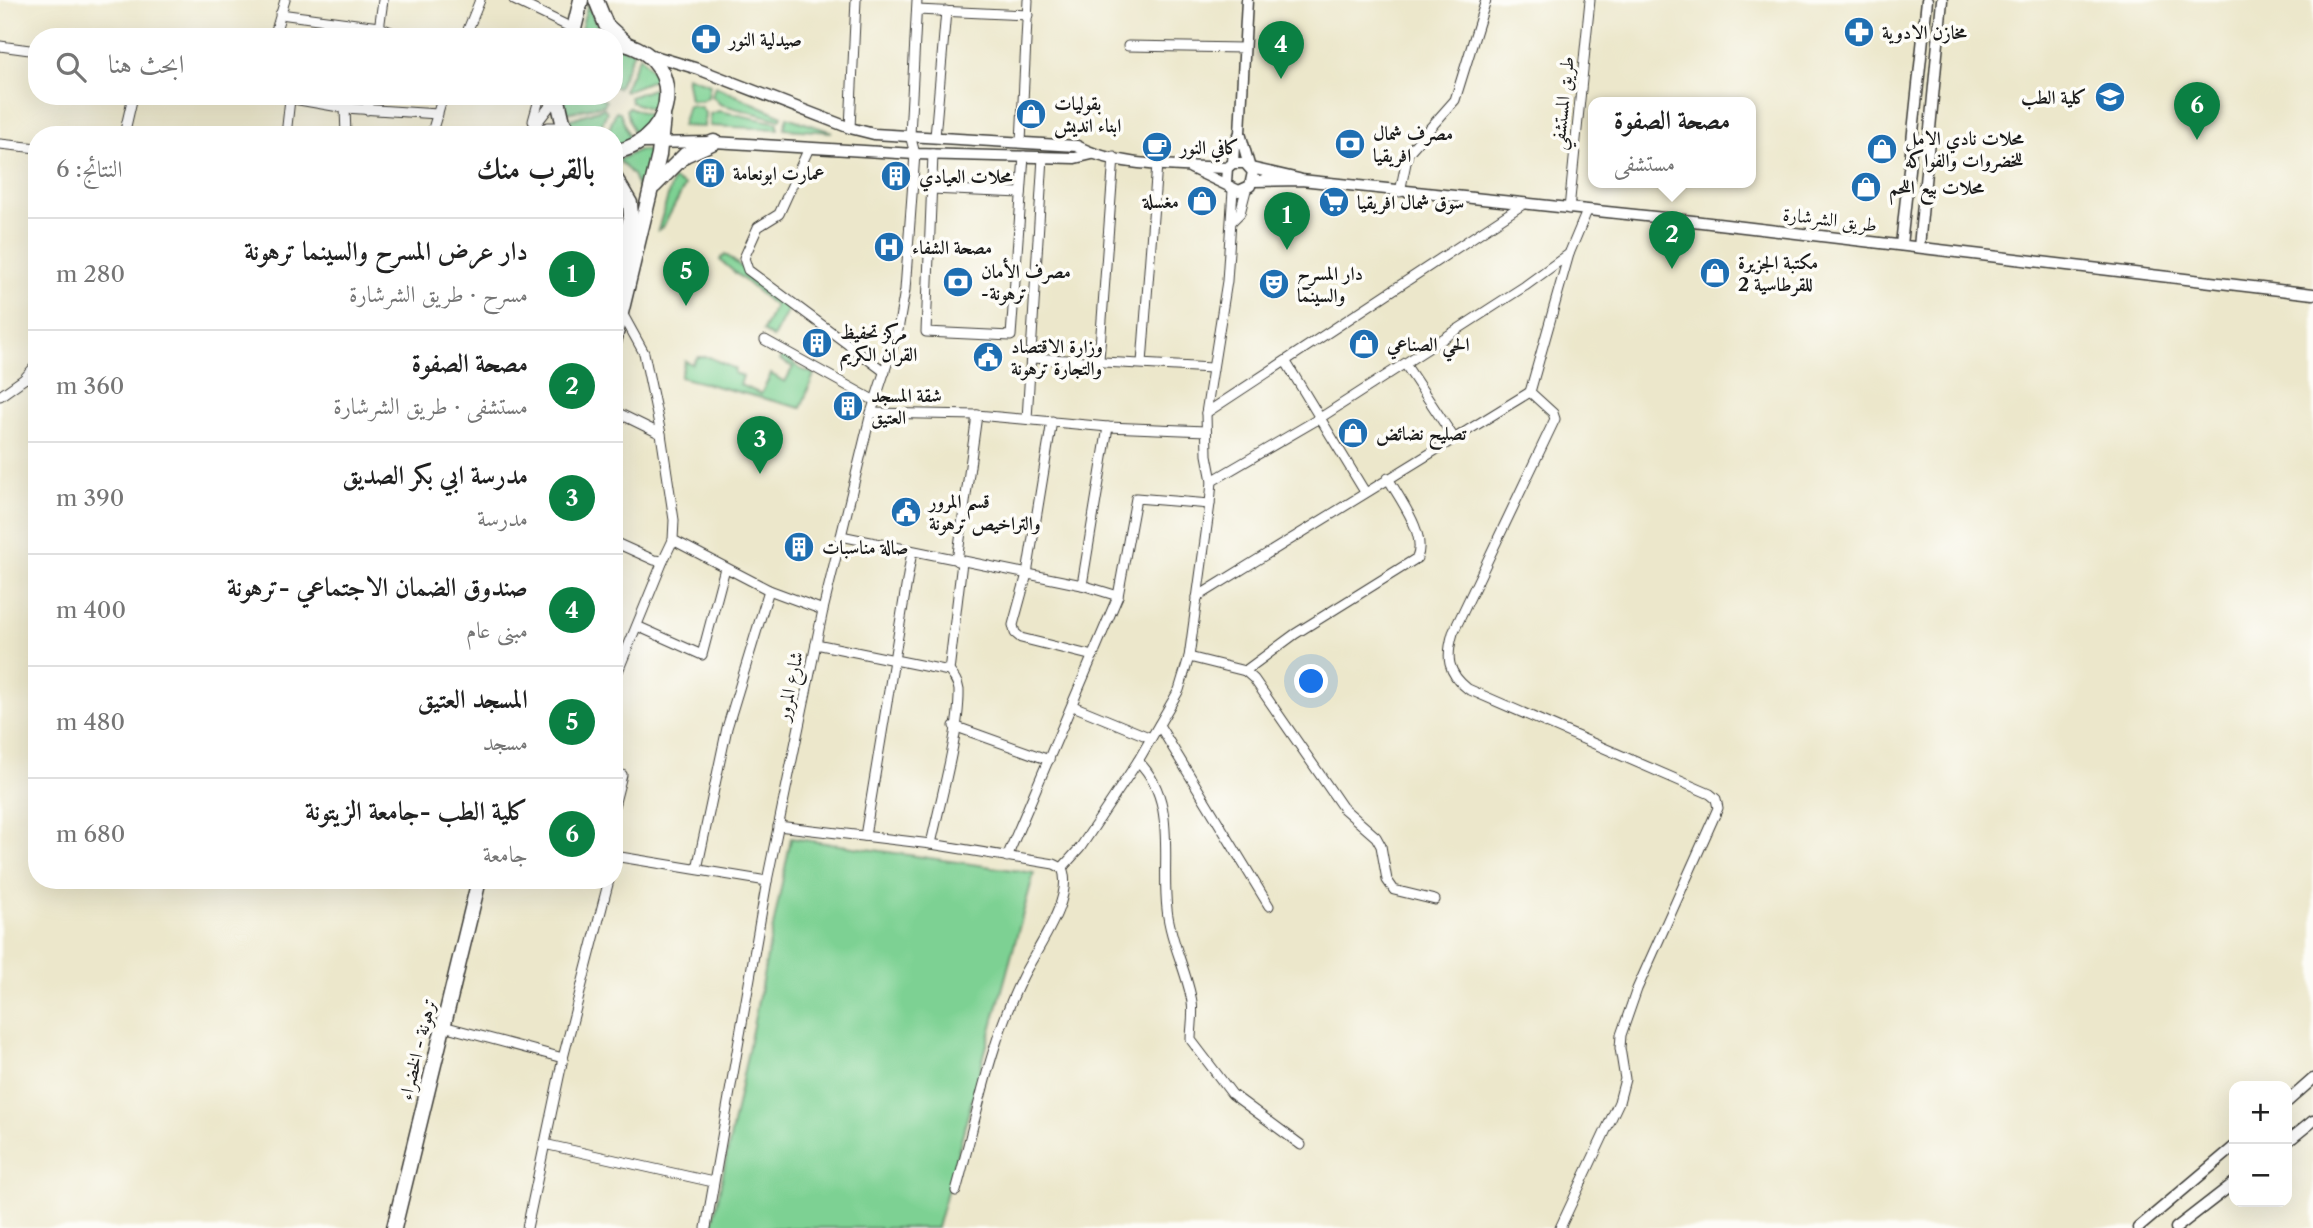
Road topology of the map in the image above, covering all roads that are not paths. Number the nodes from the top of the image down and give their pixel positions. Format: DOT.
graph roads {
  1 [pos="285,0"];
  2 [pos="383,0"];
  3 [pos="480,0"];
  4 [pos="514,0"];
  5 [pos="581,0"];
  6 [pos="596,0"];
  7 [pos="856,0"];
  8 [pos="1028,0"];
  9 [pos="1247,0"];
  10 [pos="1486,0"];
  11 [pos="1590,0"];
  12 [pos="1927,0"];
  13 [pos="1942,0"];
  14 [pos="917,5"];
  15 [pos="946,11"];
  16 [pos="280,14"];
  17 [pos="1028,15"];
  18 [pos="573,27"];
  19 [pos="276,28"];
  20 [pos="356,28"];
  21 [pos="379,28"];
  22 [pos="469,28"];
  23 [pos="608,28"];
  24 [pos="623,44"];
  25 [pos="0,46"];
  26 [pos="1128,47"];
  27 [pos="1243,48"];
  28 [pos="28,50"];
  29 [pos="645,53"];
  30 [pos="131,105"];
  31 [pos="288,105"];
  32 [pos="326,105"];
  33 [pos="368,105"];
  34 [pos="440,105"];
  35 [pos="538,105"];
  36 [pos="551,105"];
  37 [pos="557,105"];
  38 [pos="345,108"];
  39 [pos="367,110"];
  40 [pos="438,114"];
  41 [pos="663,117"];
  42 [pos="126,126"];
  43 [pos="287,126"];
  44 [pos="346,126"];
  45 [pos="434,126"];
  46 [pos="532,126"];
  47 [pos="535,126"];
  48 [pos="566,126"];
  49 [pos="850,128"];
  50 [pos="1240,133"];
  51 [pos="910,135"];
  52 [pos="935,137"];
  53 [pos="662,142"];
  54 [pos="715,142"];
  55 [pos="1021,142"];
  56 [pos="642,143"];
  57 [pos="0,144"];
  58 [pos="28,147"];
  59 [pos="809,148"];
  60 [pos="623,149"];
  61 [pos="933,154"];
  62 [pos="1092,154"];
  63 [pos="915,155"];
  64 [pos="1024,156"];
  65 [pos="1043,157"];
  66 [pos="1114,157"];
  67 [pos="1157,164"];
  68 [pos="1230,166"];
  69 [pos="1250,166"];
  70 [pos="1190,168"];
  71 [pos="1301,180"];
  72 [pos="1230,186"];
  73 [pos="1249,186"];
  74 [pos="932,189"];
  75 [pos="651,190"];
  76 [pos="623,191"];
  77 [pos="1400,192"];
  78 [pos="1021,193"];
  79 [pos="1525,203"];
  80 [pos="1569,209"];
  81 [pos="1587,211"];
  82 [pos="1233,220"];
  83 [pos="1901,245"];
  84 [pos="1919,247"];
  85 [pos="623,252"];
  86 [pos="1569,254"];
  87 [pos="2313,294"];
  88 [pos="623,309"];
  89 [pos="623,315"];
  90 [pos="765,340"];
  91 [pos="1031,358"];
  92 [pos="1099,360"];
  93 [pos="1286,362"];
  94 [pos="1142,363"];
  95 [pos="1405,364"];
  96 [pos="1212,368"];
  97 [pos="885,372"];
  98 [pos="28,375"];
  99 [pos="28,378"];
  100 [pos="24,379"];
  101 [pos="1530,393"];
  102 [pos="0,396"];
  103 [pos="875,401"];
  104 [pos="1206,413"];
  105 [pos="871,414"];
  106 [pos="977,415"];
  107 [pos="623,416"];
  108 [pos="1320,418"];
  109 [pos="1027,419"];
  110 [pos="1052,421"];
  111 [pos="1108,427"];
  112 [pos="1206,431"];
  113 [pos="661,435"];
  114 [pos="1454,438"];
  115 [pos="1388,478"];
  116 [pos="1212,481"];
  117 [pos="1365,492"];
  118 [pos="1210,504"];
  119 [pos="841,536"];
  120 [pos="673,540"];
  121 [pos="623,546"];
  122 [pos="912,551"];
  123 [pos="663,561"];
  124 [pos="960,562"];
  125 [pos="725,568"];
  126 [pos="1027,574"];
  127 [pos="1082,585"];
  128 [pos="769,590"];
  129 [pos="1118,596"];
  130 [pos="1197,597"];
  131 [pos="823,610"];
  132 [pos="637,626"];
  133 [pos="816,644"];
  134 [pos="1093,656"];
  135 [pos="1189,657"];
  136 [pos="623,659"];
  137 [pos="895,660"];
  138 [pos="949,671"];
  139 [pos="1245,671"];
  140 [pos="1073,706"];
  141 [pos="1158,724"];
  142 [pos="954,726"];
  143 [pos="1151,738"];
  144 [pos="1049,760"];
  145 [pos="1138,761"];
  146 [pos="778,826"];
  147 [pos="864,836"];
  148 [pos="932,844"];
  149 [pos="1007,857"];
  150 [pos="623,859"];
  151 [pos="1062,868"];
  152 [pos="697,869"];
  153 [pos="767,881"];
  154 [pos="477,889"];
  155 [pos="608,889"];
  156 [pos="1435,900"];
  157 [pos="1269,906"];
  158 [pos="443,1026"];
  159 [pos="563,1058"];
  160 [pos="2313,1079"];
  161 [pos="2292,1098"];
  162 [pos="2313,1121"];
  163 [pos="2292,1138"];
  164 [pos="544,1144"];
  165 [pos="1301,1145"];
  166 [pos="2229,1151"];
  167 [pos="713,1182"];
  168 [pos="2229,1187"];
  169 [pos="957,1191"];
  170 [pos="394,1228"];
  171 [pos="527,1228"];
  172 [pos="706,1228"];
  173 [pos="1560,1228"];
  174 [pos="2138,1228"];
  175 [pos="2176,1228"];
  1 -- 16 [label="street"];
  2 -- 21 [label="street"];
  3 -- 22 [label="street"];
  4 -- 18 [label="street"];
  5 -- 18 [label="highway"];
  6 -- 23 [label="highway"];
  7 -- 49 [label="street"];
  8 -- 17 [label="street"];
  9 -- 27 [label="street"];
  10 -- 77 [label="street"];
  11 -- 80 [label="street, طريق المستشفي"];
  12 -- 83 [label="street"];
  13 -- 84 [label="street"];
  14 -- 15 [label="street"];
  14 -- 51 [label="street, شارع المرور"];
  15 -- 17 [label="street"];
  15 -- 52 [label="street"];
  16 -- 19 [label="street"];
  16 -- 20 [label="street"];
  17 -- 55 [label="street"];
  24 -- 29 [label="highway"];
  25 -- 28 [label="street"];
  26 -- 27 [label="street"];
  27 -- 50 [label="street"];
  29 -- 41 [label="highway"];
  29 -- 49 [label="street"];
  30 -- 42 [label="street"];
  31 -- 43 [label="street"];
  32 -- 38 [label="street"];
  33 -- 39 [label="street"];
  34 -- 40 [label="street"];
  35 -- 46 [label="street"];
  36 -- 47 [label="street"];
  37 -- 48 [label="highway"];
  38 -- 39 [label="street"];
  38 -- 44 [label="street"];
  39 -- 40 [label="street"];
  40 -- 45 [label="street"];
  41 -- 53 [label="highway"];
  41 -- 56 [label="highway"];
  49 -- 51 [label="street"];
  50 -- 68 [label="street"];
  50 -- 69 [label="street"];
  51 -- 52 [label="street"];
  51 -- 63 [label="street, شارع المرور"];
  52 -- 55 [label="street"];
  53 -- 54 [label="street"];
  53 -- 56 [label="street"];
  53 -- 75 [label="highway"];
  54 -- 59 [label="street"];
  54 -- 75 [label="highway"];
  55 -- 62 [label="street"];
  56 -- 60 [label="highway"];
  57 -- 58 [label="street"];
  59 -- 63 [label="street"];
  59 -- 97 [label="street"];
  61 -- 63 [label="street"];
  61 -- 64 [label="street"];
  61 -- 74 [label="street"];
  62 -- 65 [label="street"];
  62 -- 66 [label="street"];
  63 -- 97 [label="street, شارع المرور"];
  64 -- 65 [label="street"];
  64 -- 78 [label="street"];
  65 -- 91 [label="street"];
  66 -- 67 [label="street"];
  66 -- 92 [label="street"];
  67 -- 70 [label="street"];
  67 -- 94 [label="street"];
  68 -- 69 [label="street"];
  68 -- 70 [label="street"];
  68 -- 72 [label="street"];
  69 -- 71 [label="street"];
  69 -- 73 [label="street"];
  70 -- 72 [label="street"];
  71 -- 73 [label="street"];
  71 -- 77 [label="street, طريق الشرشارة"];
  72 -- 73 [label="street"];
  72 -- 82 [label="street"];
  73 -- 82 [label="street"];
  74 -- 78 [label="street"];
  74 -- 78 [label="street"];
  75 -- 88 [label="highway"];
  76 -- 85 [label="highway"];
  77 -- 79 [label="street, طريق الشرشارة"];
  79 -- 80 [label="street, طريق الشرشارة"];
  79 -- 93 [label="street"];
  80 -- 81 [label="street, طريق الشرشارة"];
  81 -- 83 [label="street, طريق الشرشارة"];
  81 -- 86 [label="street"];
  82 -- 96 [label="street"];
  83 -- 84 [label="street, طريق الشرشارة"];
  84 -- 87 [label="street, طريق الشرشارة"];
  86 -- 95 [label="street"];
  86 -- 101 [label="street"];
  89 -- 113 [label="street"];
  90 -- 103 [label="street"];
  91 -- 92 [label="street"];
  91 -- 109 [label="street"];
  92 -- 94 [label="street"];
  93 -- 104 [label="street"];
  93 -- 108 [label="street"];
  94 -- 96 [label="street"];
  95 -- 108 [label="street"];
  95 -- 114 [label="street"];
  96 -- 104 [label="street"];
  97 -- 103 [label="street, شارع المرور"];
  98 -- 100 [label="street"];
  99 -- 100 [label="street"];
  100 -- 102 [label="street"];
  101 -- 114 [label="street"];
  101 -- 173 [label="street"];
  103 -- 105 [label="street, شارع المرور"];
  104 -- 112 [label="street"];
  105 -- 106 [label="street"];
  105 -- 119 [label="street, شارع المرور"];
  106 -- 109 [label="street"];
  106 -- 124 [label="street"];
  107 -- 113 [label="street"];
  108 -- 116 [label="street"];
  108 -- 117 [label="street"];
  109 -- 110 [label="street"];
  110 -- 111 [label="street"];
  110 -- 126 [label="street"];
  111 -- 112 [label="street"];
  111 -- 127 [label="street"];
  112 -- 116 [label="street"];
  113 -- 120 [label="street"];
  114 -- 115 [label="street"];
  115 -- 117 [label="street"];
  115 -- 139 [label="street"];
  116 -- 118 [label="street"];
  117 -- 130 [label="street"];
  118 -- 129 [label="street"];
  118 -- 130 [label="street"];
  119 -- 122 [label="street"];
  119 -- 131 [label="street, شارع المرور"];
  120 -- 123 [label="street"];
  120 -- 125 [label="street"];
  121 -- 123 [label="street"];
  122 -- 124 [label="street"];
  122 -- 137 [label="street"];
  123 -- 132 [label="street"];
  124 -- 126 [label="street"];
  124 -- 138 [label="street"];
  125 -- 128 [label="street"];
  125 -- 132 [label="street"];
  126 -- 127 [label="street"];
  126 -- 134 [label="street"];
  127 -- 129 [label="street"];
  128 -- 131 [label="street"];
  128 -- 152 [label="street"];
  129 -- 134 [label="street"];
  130 -- 135 [label="street"];
  131 -- 133 [label="street, شارع المرور"];
  132 -- 136 [label="street"];
  133 -- 137 [label="street"];
  133 -- 146 [label="street, شارع المرور"];
  134 -- 140 [label="street"];
  135 -- 139 [label="street"];
  135 -- 141 [label="street"];
  137 -- 138 [label="street"];
  137 -- 147 [label="street"];
  138 -- 142 [label="street"];
  139 -- 156 [label="street"];
  140 -- 143 [label="street"];
  140 -- 144 [label="street"];
  141 -- 143 [label="street"];
  141 -- 157 [label="street"];
  142 -- 144 [label="street"];
  142 -- 148 [label="street"];
  143 -- 145 [label="street"];
  144 -- 149 [label="street"];
  145 -- 151 [label="street"];
  145 -- 165 [label="street"];
  146 -- 147 [label="street"];
  146 -- 153 [label="street, شارع المرور"];
  147 -- 148 [label="street"];
  148 -- 149 [label="street"];
  149 -- 151 [label="street"];
  150 -- 152 [label="street"];
  151 -- 169 [label="street"];
  152 -- 153 [label="street"];
  153 -- 167 [label="street, شارع المرور"];
  154 -- 158 [label="highway, ترهونة - الخضراء"];
  155 -- 159 [label="street"];
  158 -- 159 [label="street"];
  158 -- 170 [label="highway, ترهونة - الخضراء"];
  159 -- 164 [label="street"];
  160 -- 161 [label="street"];
  162 -- 163 [label="street"];
  164 -- 167 [label="street"];
  164 -- 171 [label="street"];
  166 -- 174 [label="street"];
  167 -- 172 [label="street, شارع المرور"];
  168 -- 175 [label="street"];
}
